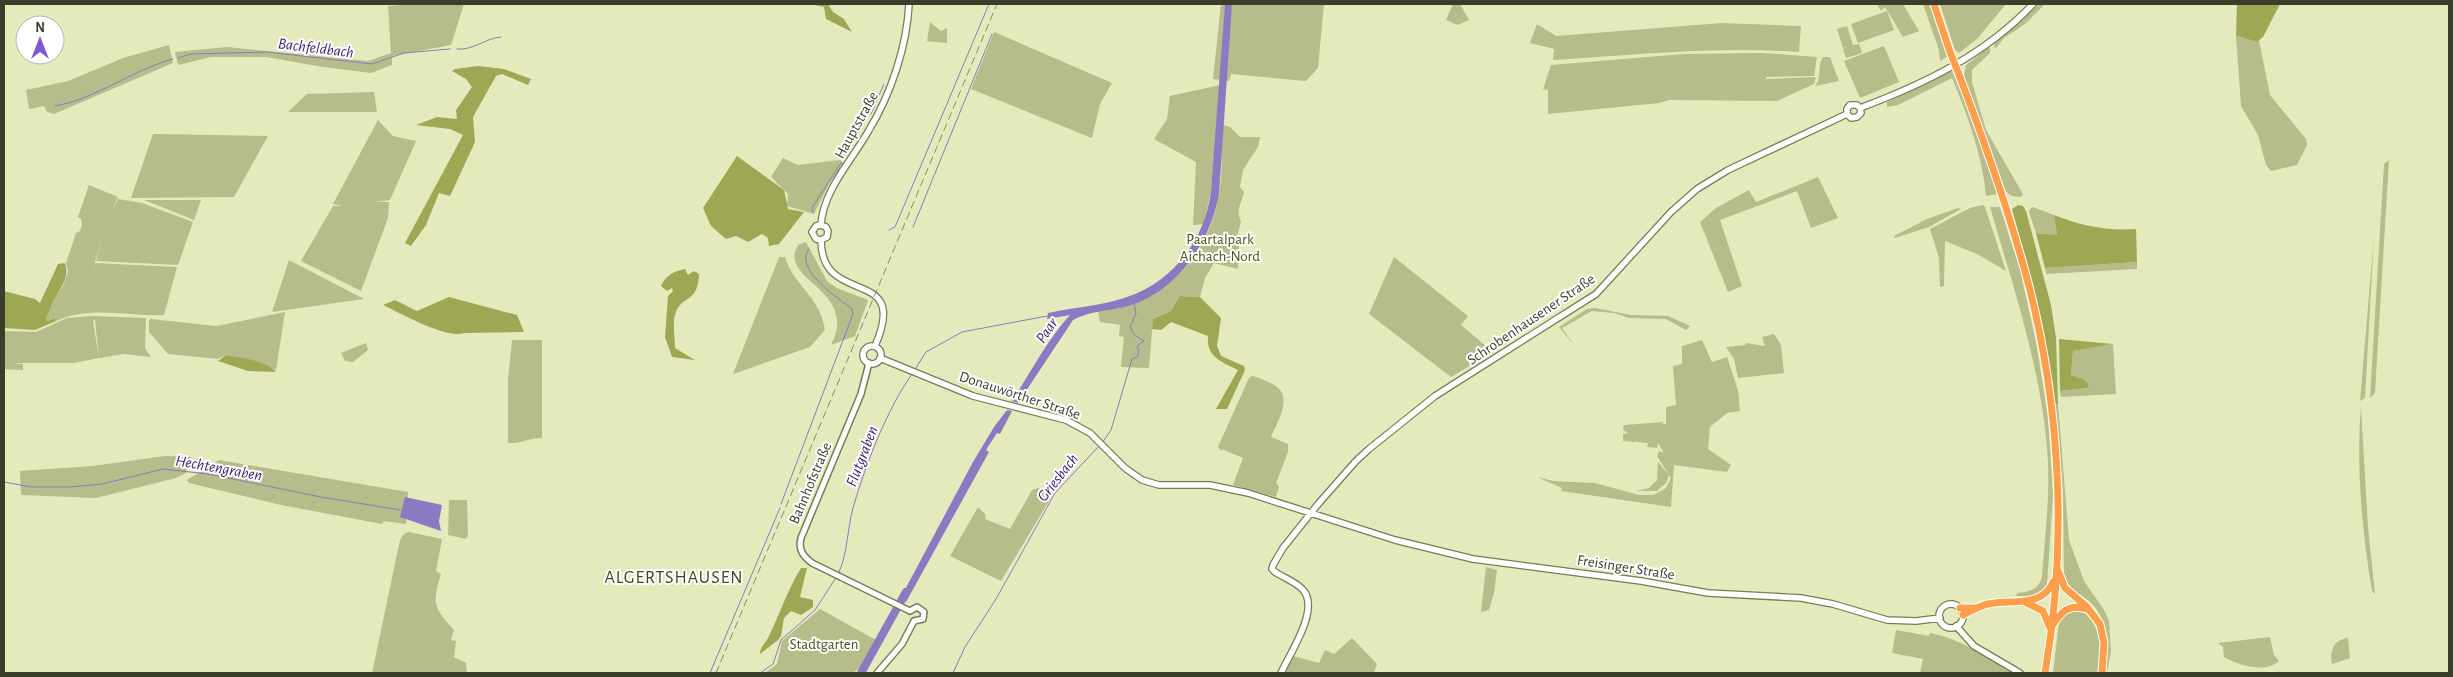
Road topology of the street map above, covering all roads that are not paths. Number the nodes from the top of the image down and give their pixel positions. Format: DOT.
graph roads {
  1 [pos="910,4"];
  2 [pos="1934,4"];
  3 [pos="2033,4"];
  4 [pos="1860,108"];
  5 [pos="1848,114"];
  6 [pos="821,224"];
  7 [pos="821,240"];
  8 [pos="875,346"];
  9 [pos="880,358"];
  10 [pos="869,364"];
  11 [pos="1312,513"];
  12 [pos="2056,565"];
  13 [pos="2056,577"];
  14 [pos="2022,601"];
  15 [pos="910,611"];
  16 [pos="1962,612"];
  17 [pos="2092,612"];
  18 [pos="1940,618"];
  19 [pos="914,621"];
  20 [pos="1956,626"];
  21 [pos="2052,630"];
  22 [pos="877,673"];
  23 [pos="1281,673"];
  24 [pos="2020,673"];
  25 [pos="2045,673"];
  26 [pos="2102,673"];
  1 -- 6 [label="main road, Hauptstraße"];
  2 -- 12 [label="highway, bridge"];
  3 -- 4 [label="main road"];
  4 -- 5 [label="main road"];
  4 -- 5 [label="main road"];
  5 -- 11 [label="main road, Schrobenhausener Straße"];
  6 -- 7 [label="main road"];
  6 -- 7 [label="main road"];
  7 -- 8 [label="main road"];
  8 -- 9 [label="main road"];
  8 -- 10 [label="main road"];
  9 -- 10 [label="main road"];
  9 -- 11 [label="main road, Donauwörther Straße"];
  10 -- 15 [label="street, Bahnhofstraße"];
  11 -- 18 [label="main road, Freisinger Straße"];
  11 -- 23 [label="main road, Schrobenhausener Straße"];
  12 -- 13 [label="highway"];
  12 -- 17 [label="highway"];
  13 -- 14 [label="highway"];
  13 -- 21 [label="highway"];
  14 -- 16 [label="highway"];
  14 -- 21 [label="highway"];
  15 -- 19 [label="street"];
  15 -- 19 [label="street, Bahnhofstraße"];
  16 -- 18 [label="main road"];
  16 -- 20 [label="main road"];
  17 -- 21 [label="highway"];
  17 -- 26 [label="highway"];
  18 -- 20 [label="main road"];
  19 -- 22 [label="street"];
  20 -- 24 [label="main road"];
  21 -- 25 [label="highway"];
}
